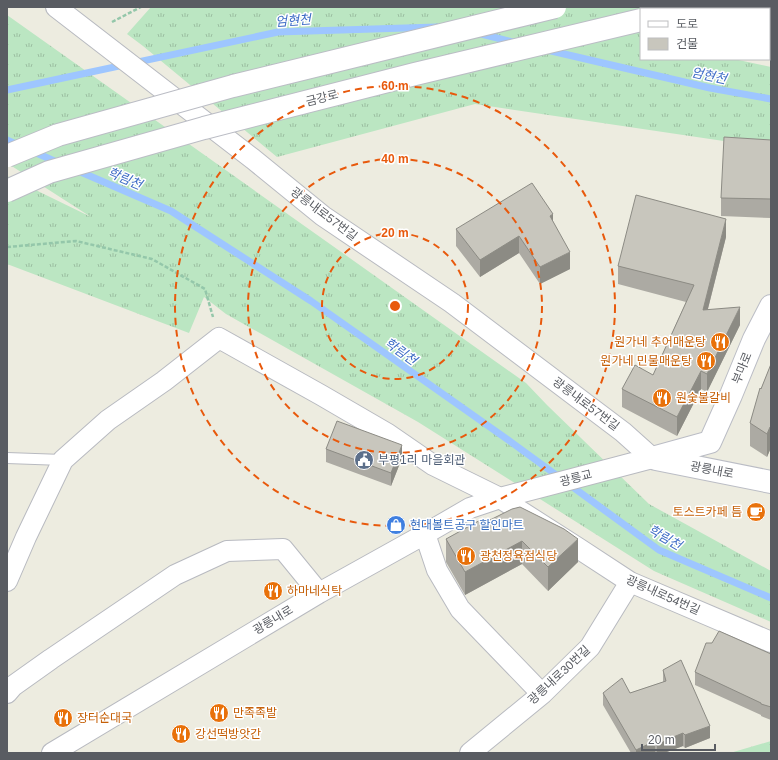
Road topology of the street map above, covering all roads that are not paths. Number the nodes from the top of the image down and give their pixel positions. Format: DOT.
graph roads {
  1 [pos="56,7"];
  2 [pos="555,7"];
  3 [pos="640,20"];
  4 [pos="7,156"];
  5 [pos="7,191"];
  6 [pos="771,306"];
  7 [pos="7,458"];
  8 [pos="652,458"];
  9 [pos="63,460"];
  10 [pos="771,482"];
  11 [pos="500,498"];
  12 [pos="425,534"];
  13 [pos="7,580"];
  14 [pos="630,582"];
  15 [pos="319,593"];
  16 [pos="771,642"];
  17 [pos="7,693"];
  18 [pos="542,694"];
  19 [pos="52,753"];
  20 [pos="470,753"];
  1 -- 8 [label="street, 광릉내로57번길, bridge"];
  2 -- 4 [label="main road, bridge"];
  3 -- 5 [label="main road, 금강로, bridge"];
  6 -- 8 [label="main road, 부마로"];
  7 -- 9 [label="lane"];
  8 -- 10 [label="main road, 광릉내로"];
  8 -- 11 [label="street, 광릉교"];
  9 -- 11 [label="street, 광릉내로54번길"];
  9 -- 13 [label="street"];
  11 -- 12 [label="street, 광릉내로"];
  11 -- 14 [label="street, 광릉내로54번길"];
  12 -- 15 [label="street, 광릉내로"];
  12 -- 18 [label="street"];
  14 -- 16 [label="street, 광릉내로54번길"];
  14 -- 18 [label="street, 광릉내로30번길"];
  15 -- 17 [label="street"];
  15 -- 19 [label="street, 광릉내로"];
  18 -- 20 [label="street, 광릉내로30번길"];
}
